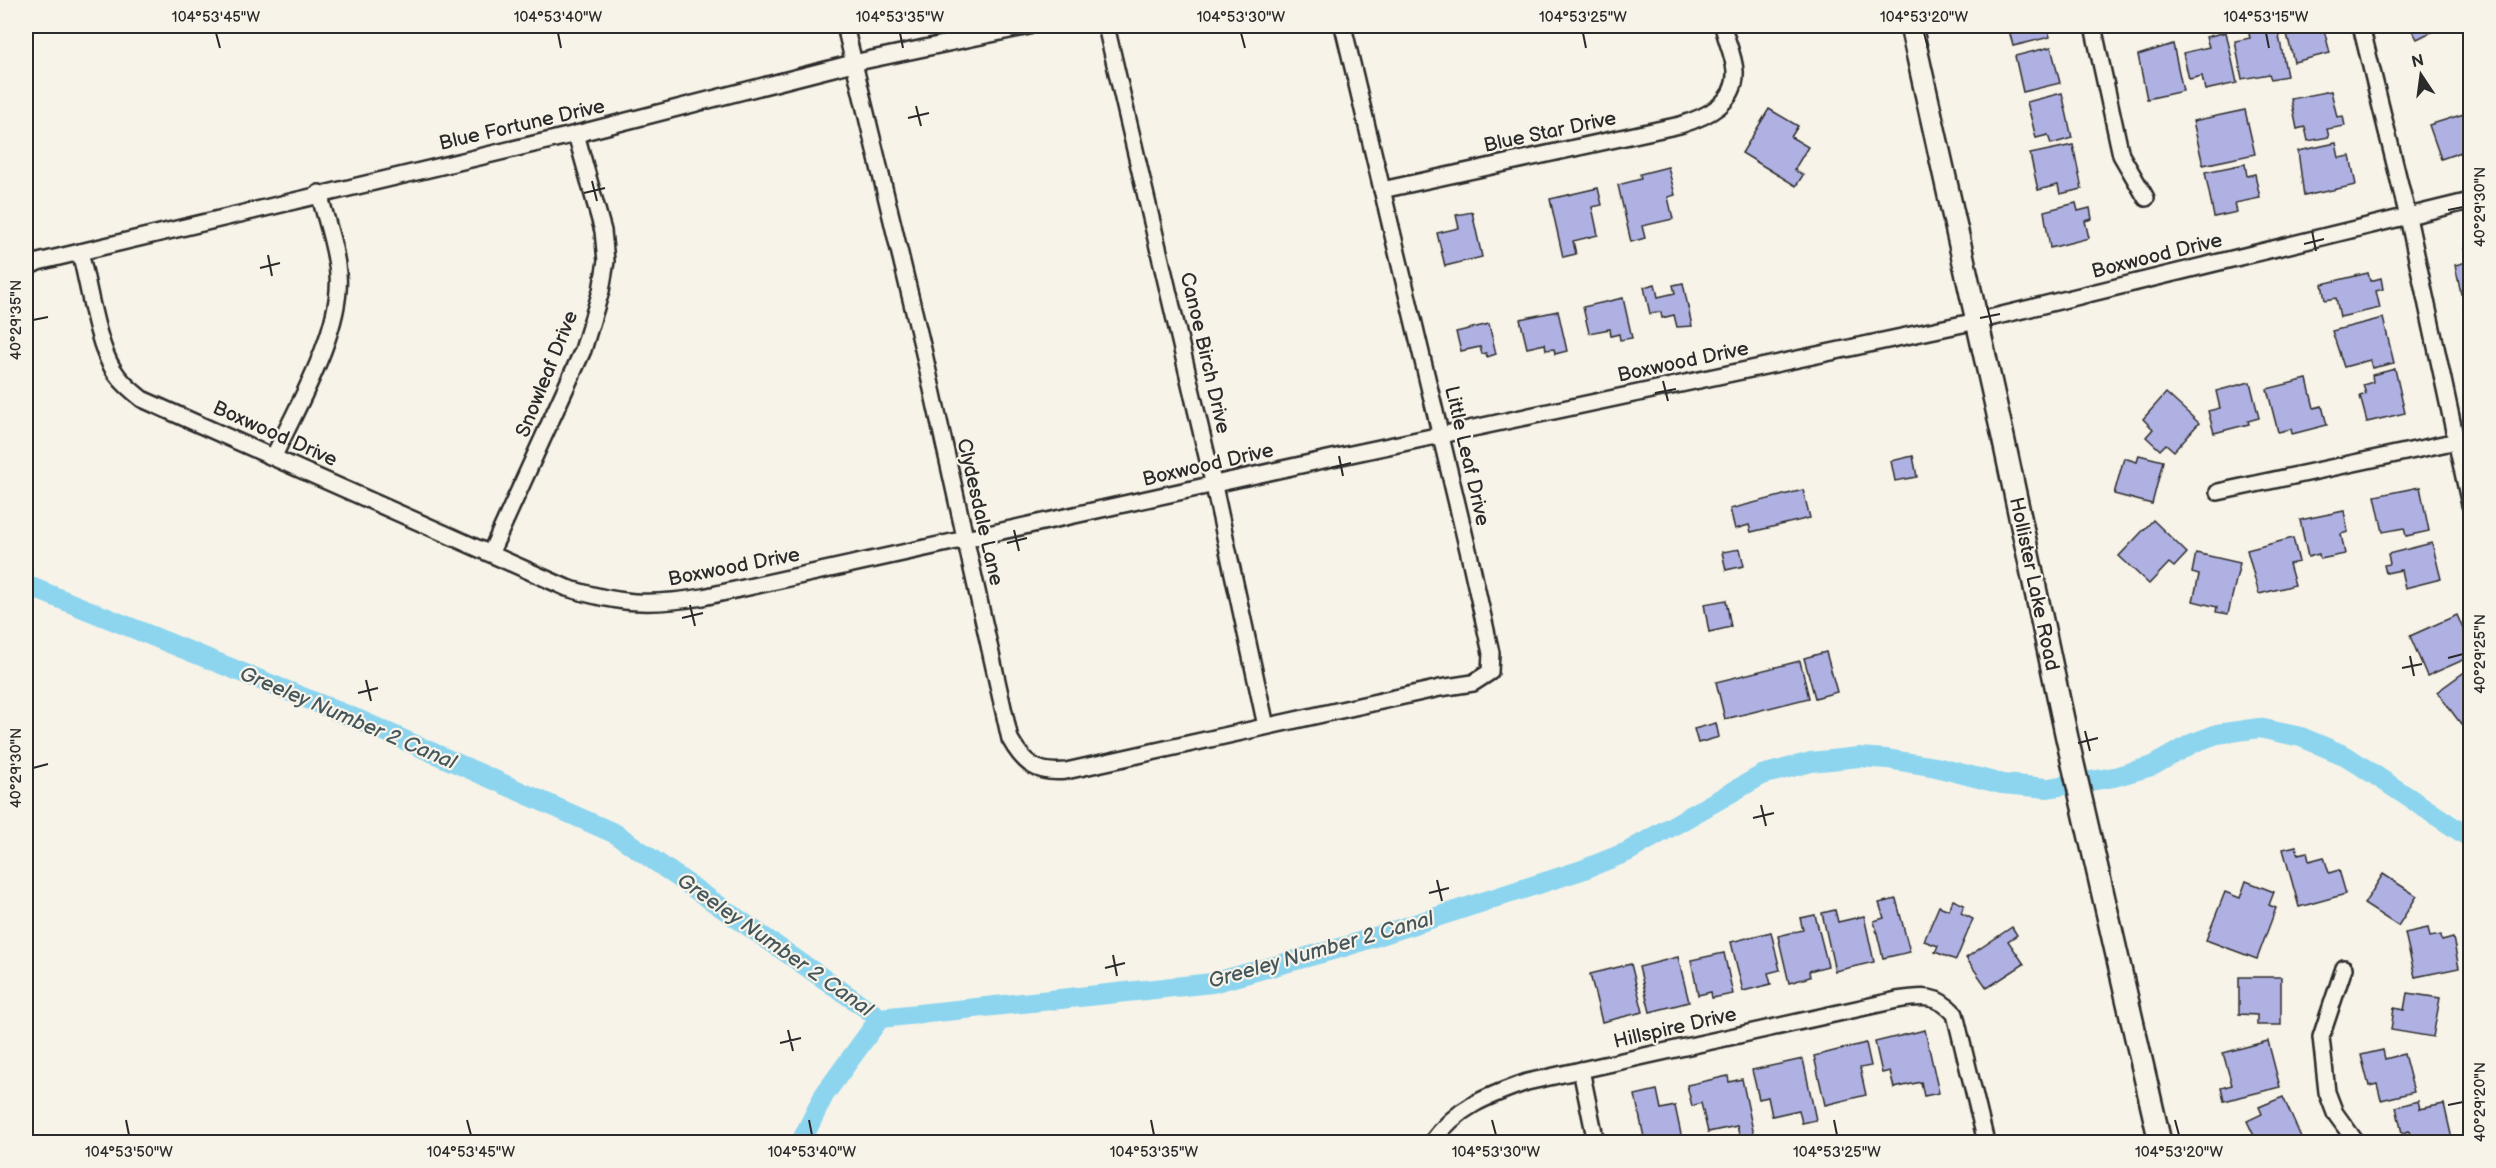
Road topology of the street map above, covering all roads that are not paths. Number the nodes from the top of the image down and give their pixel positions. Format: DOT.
graph roads {
  1 [pos="845,26"];
  2 [pos="1029,26"];
  3 [pos="1106,26"];
  4 [pos="1342,26"];
  5 [pos="1723,26"];
  6 [pos="1911,26"];
  7 [pos="2093,26"];
  8 [pos="2361,26"];
  9 [pos="853,63"];
  10 [pos="576,134"];
  11 [pos="1382,190"];
  12 [pos="319,193"];
  13 [pos="2146,198"];
  14 [pos="2470,201"];
  15 [pos="2408,217"];
  16 [pos="80,252"];
  17 [pos="26,268"];
  18 [pos="1977,321"];
  19 [pos="1440,435"];
  20 [pos="2457,441"];
  21 [pos="274,456"];
  22 [pos="1214,486"];
  23 [pos="2218,492"];
  24 [pos="2470,505"];
  25 [pos="964,540"];
  26 [pos="490,552"];
  27 [pos="1266,726"];
  28 [pos="2344,968"];
  29 [pos="1581,1070"];
  30 [pos="1432,1143"];
  31 [pos="1596,1143"];
  32 [pos="1986,1143"];
  33 [pos="2160,1143"];
  34 [pos="2356,1143"];
  1 -- 9 [label="street, Clydesdale Lane"];
  2 -- 9 [label="street, Blue Fortune Drive"];
  3 -- 22 [label="street, Canoe Birch Drive"];
  4 -- 11 [label="street, Little Leaf Drive"];
  5 -- 11 [label="street, Blue Star Drive"];
  6 -- 18 [label="street, Hollister Lake Road"];
  7 -- 13 [label="street"];
  8 -- 15 [label="street"];
  9 -- 10 [label="street, Blue Fortune Drive"];
  9 -- 25 [label="street, Clydesdale Lane"];
  10 -- 12 [label="street, Blue Fortune Drive"];
  10 -- 26 [label="street, Snowleaf Drive"];
  11 -- 19 [label="street, Little Leaf Drive"];
  12 -- 16 [label="street, Blue Fortune Drive"];
  12 -- 21 [label="street"];
  14 -- 15 [label="street, Boxwood Drive"];
  15 -- 18 [label="street, Boxwood Drive"];
  15 -- 20 [label="street"];
  16 -- 17 [label="street, Blue Fortune Drive"];
  16 -- 21 [label="street, Boxwood Drive"];
  18 -- 19 [label="street, Boxwood Drive"];
  18 -- 33 [label="street, Hollister Lake Road"];
  19 -- 22 [label="street, Boxwood Drive"];
  19 -- 27 [label="street, Little Leaf Drive"];
  20 -- 23 [label="street"];
  20 -- 24 [label="street"];
  21 -- 26 [label="street, Boxwood Drive"];
  22 -- 25 [label="street, Boxwood Drive"];
  22 -- 27 [label="street, Canoe Birch Drive"];
  25 -- 26 [label="street, Boxwood Drive"];
  25 -- 27 [label="street, Clydesdale Lane"];
  28 -- 34 [label="street"];
  29 -- 30 [label="street, Hillspire Drive"];
  29 -- 31 [label="street"];
  29 -- 32 [label="street, Hillspire Drive"];
}
